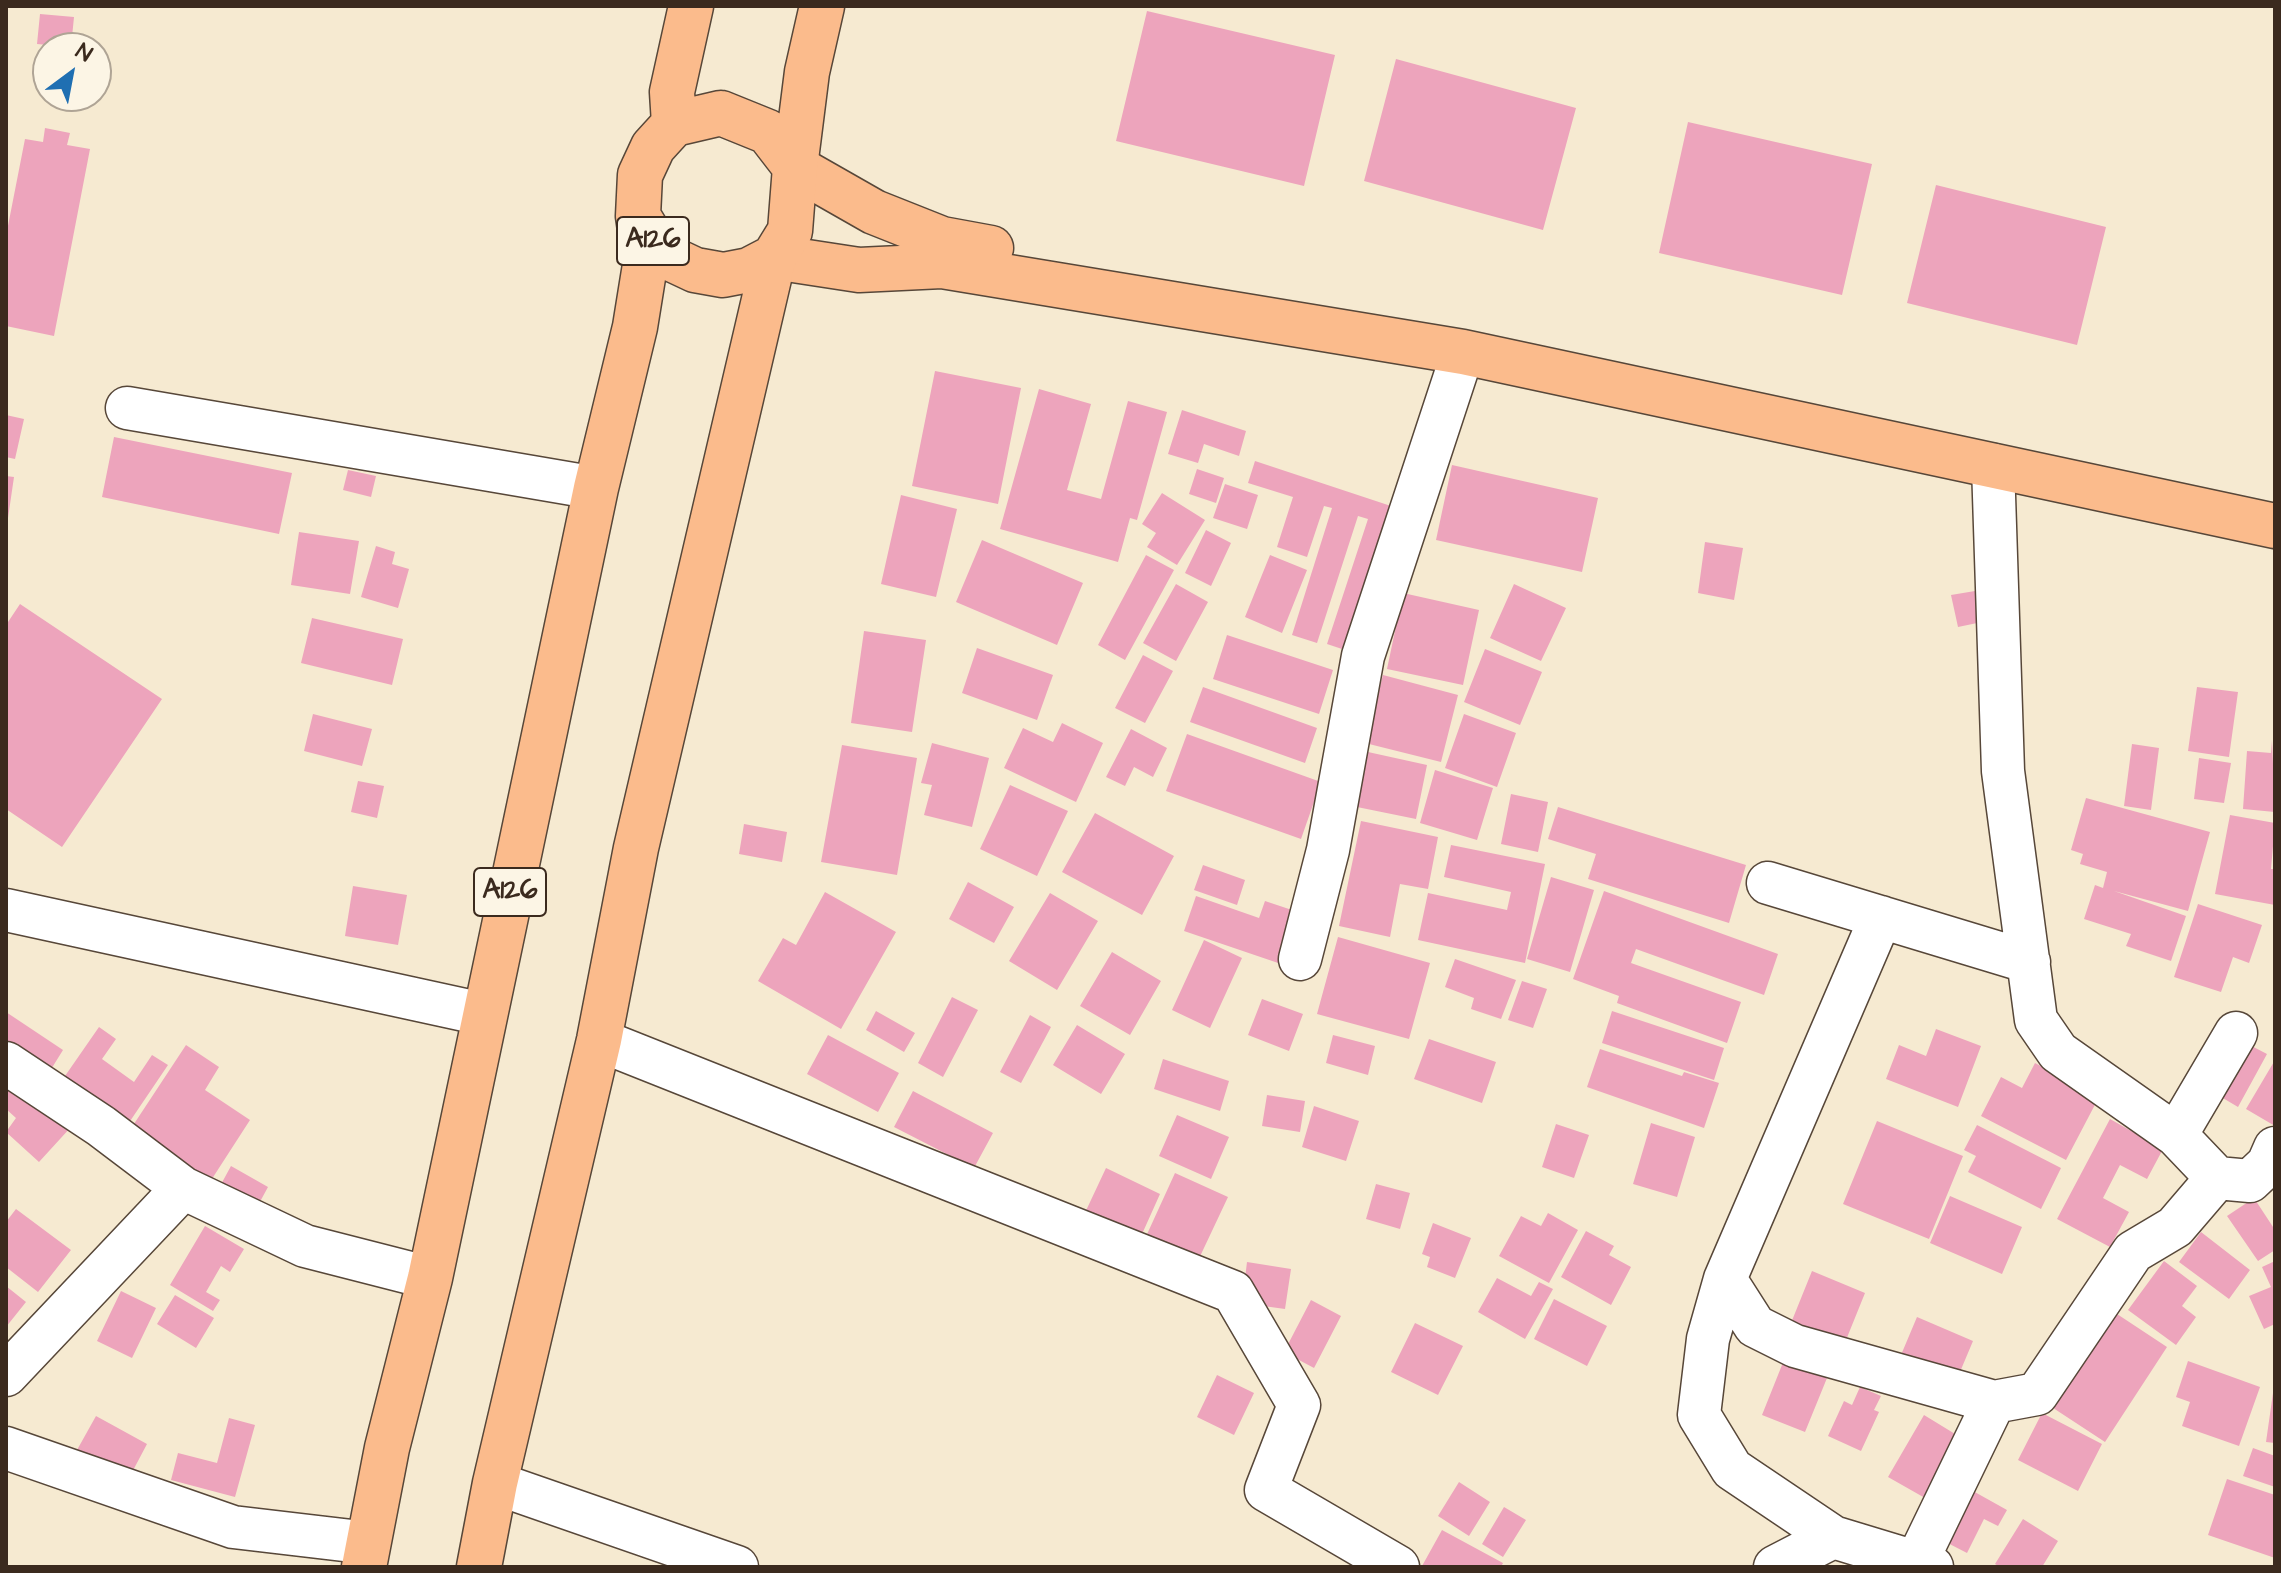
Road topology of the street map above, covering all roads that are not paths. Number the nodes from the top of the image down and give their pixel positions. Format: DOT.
graph roads {
  1 [pos="691,6"];
  2 [pos="822,6"];
  3 [pos="674,124"];
  4 [pos="795,167"];
  5 [pos="638,216"];
  6 [pos="774,257"];
  7 [pos="1463,352"];
  8 [pos="127,408"];
  9 [pos="1993,465"];
  10 [pos="596,488"];
  11 [pos="2275,508"];
  12 [pos="2275,526"];
  13 [pos="1768,883"];
  14 [pos="6,910"];
  15 [pos="1881,917"];
  16 [pos="1300,959"];
  17 [pos="2029,962"];
  18 [pos="483,1014"];
  19 [pos="2236,1033"];
  20 [pos="599,1040"];
  21 [pos="6,1063"];
  22 [pos="2176,1135"];
  23 [pos="2275,1148"];
  24 [pos="2217,1178"];
  25 [pos="183,1188"];
  26 [pos="430,1278"];
  27 [pos="1725,1279"];
  28 [pos="6,1375"];
  29 [pos="1994,1402"];
  30 [pos="6,1448"];
  31 [pos="495,1483"];
  32 [pos="1833,1537"];
  33 [pos="366,1555"];
  34 [pos="1924,1564"];
  35 [pos="479,1567"];
  36 [pos="737,1567"];
  37 [pos="1398,1567"];
  38 [pos="1775,1567"];
  1 -- 3 [label="main road"];
  2 -- 4 [label="main road"];
  3 -- 4 [label="main road"];
  3 -- 5 [label="main road, A126"];
  4 -- 6 [label="main road"];
  4 -- 11 [label="main road"];
  5 -- 6 [label="main road, A126"];
  5 -- 10 [label="main road, A126"];
  6 -- 7 [label="main road"];
  6 -- 20 [label="main road"];
  7 -- 9 [label="main road"];
  7 -- 16 [label="street"];
  8 -- 10 [label="street"];
  9 -- 12 [label="main road"];
  9 -- 17 [label="street"];
  10 -- 18 [label="main road, A126"];
  13 -- 15 [label="street"];
  14 -- 18 [label="street"];
  15 -- 17 [label="street"];
  15 -- 27 [label="street"];
  17 -- 22 [label="street"];
  18 -- 26 [label="main road, A126"];
  19 -- 22 [label="street"];
  20 -- 31 [label="main road"];
  20 -- 37 [label="street"];
  21 -- 25 [label="street"];
  22 -- 24 [label="street"];
  23 -- 24 [label="street"];
  24 -- 29 [label="street"];
  25 -- 26 [label="street"];
  25 -- 28 [label="street"];
  26 -- 33 [label="main road, A126"];
  27 -- 29 [label="street"];
  27 -- 32 [label="street"];
  29 -- 34 [label="street"];
  30 -- 33 [label="street"];
  31 -- 35 [label="main road"];
  31 -- 36 [label="street"];
  32 -- 34 [label="street"];
  32 -- 38 [label="street"];
}
